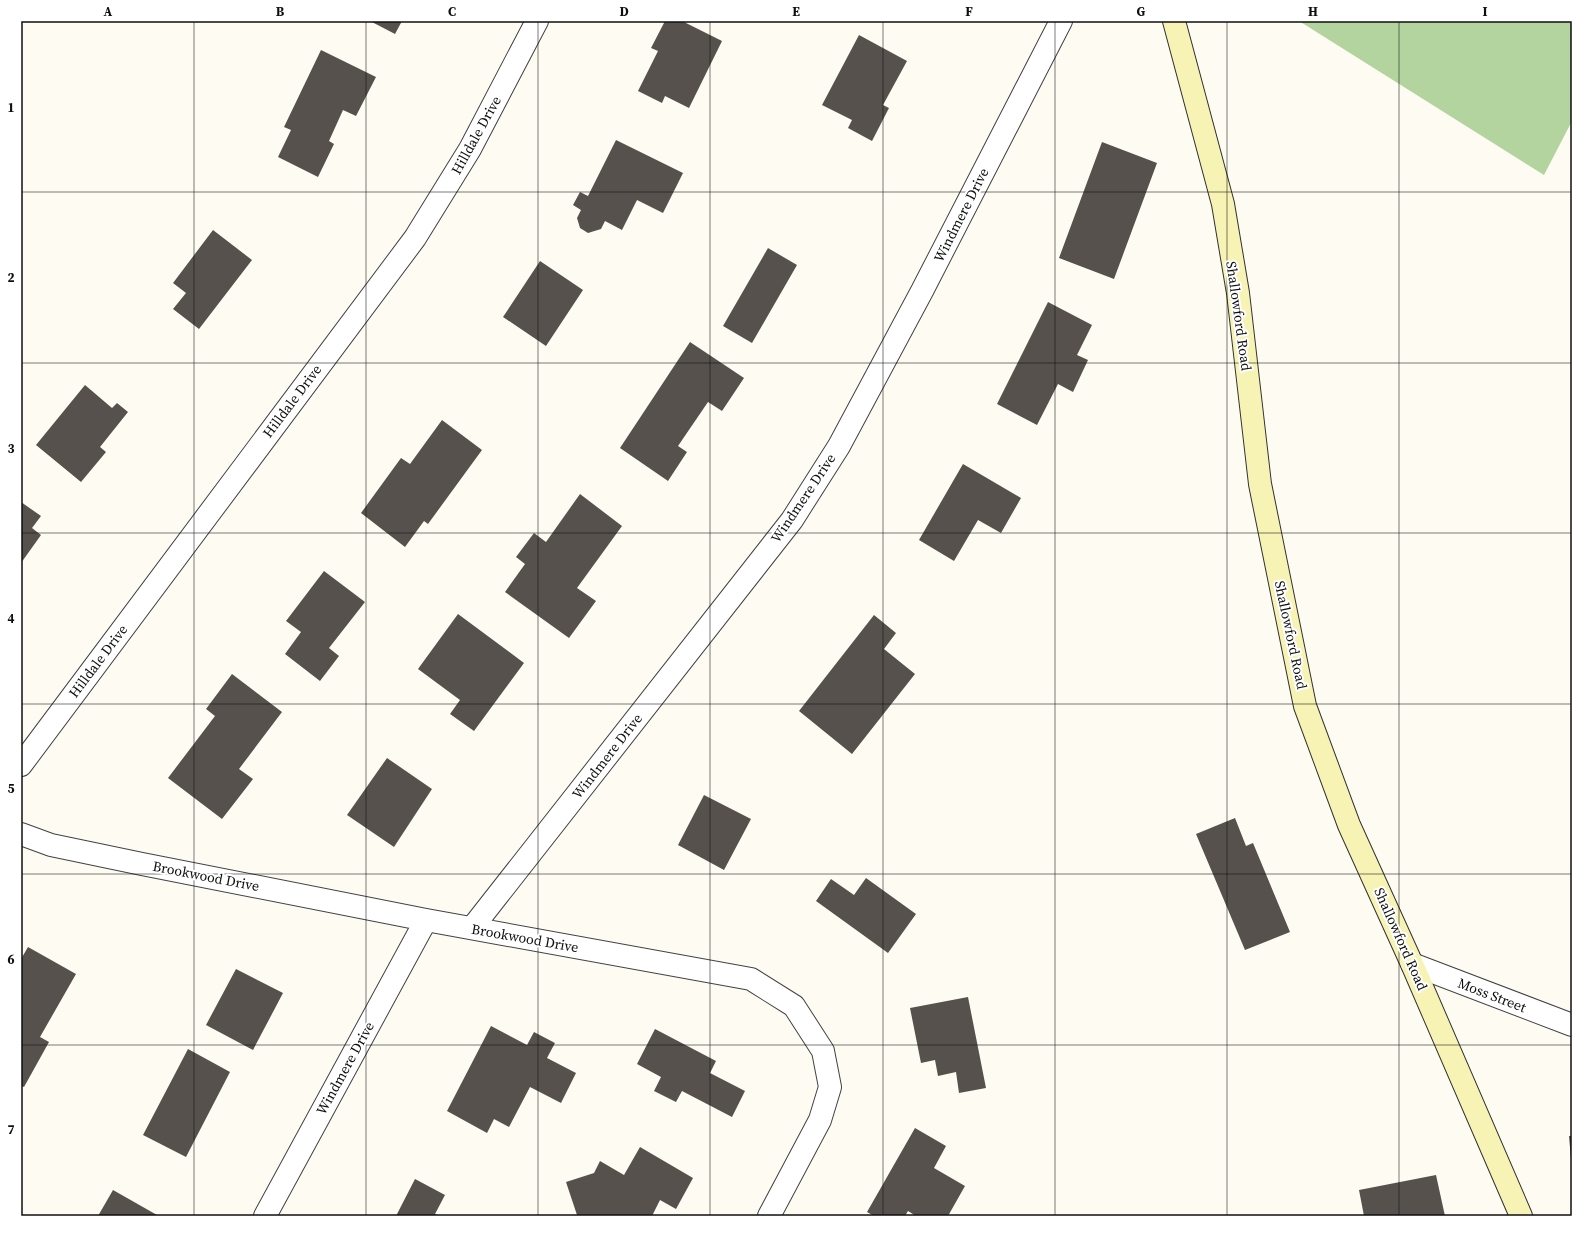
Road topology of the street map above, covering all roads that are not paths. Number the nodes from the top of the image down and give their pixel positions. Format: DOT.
graph roads {
  1 [pos="537,21"];
  2 [pos="1061,21"];
  3 [pos="1174,21"];
  4 [pos="21,765"];
  5 [pos="21,834"];
  6 [pos="426,920"];
  7 [pos="472,928"];
  8 [pos="1412,964"];
  9 [pos="1572,1025"];
  10 [pos="265,1216"];
  11 [pos="769,1216"];
  12 [pos="1521,1216"];
  1 -- 4 [label="street, Hilldale Drive"];
  2 -- 7 [label="street, Windmere Drive"];
  3 -- 8 [label="street, Shallowford Road"];
  5 -- 6 [label="street, Brookwood Drive"];
  6 -- 7 [label="street, Brookwood Drive"];
  6 -- 10 [label="street, Windmere Drive"];
  7 -- 11 [label="street, Brookwood Drive"];
  8 -- 9 [label="street, Moss Street"];
  8 -- 12 [label="street, Shallowford Road"];
}
